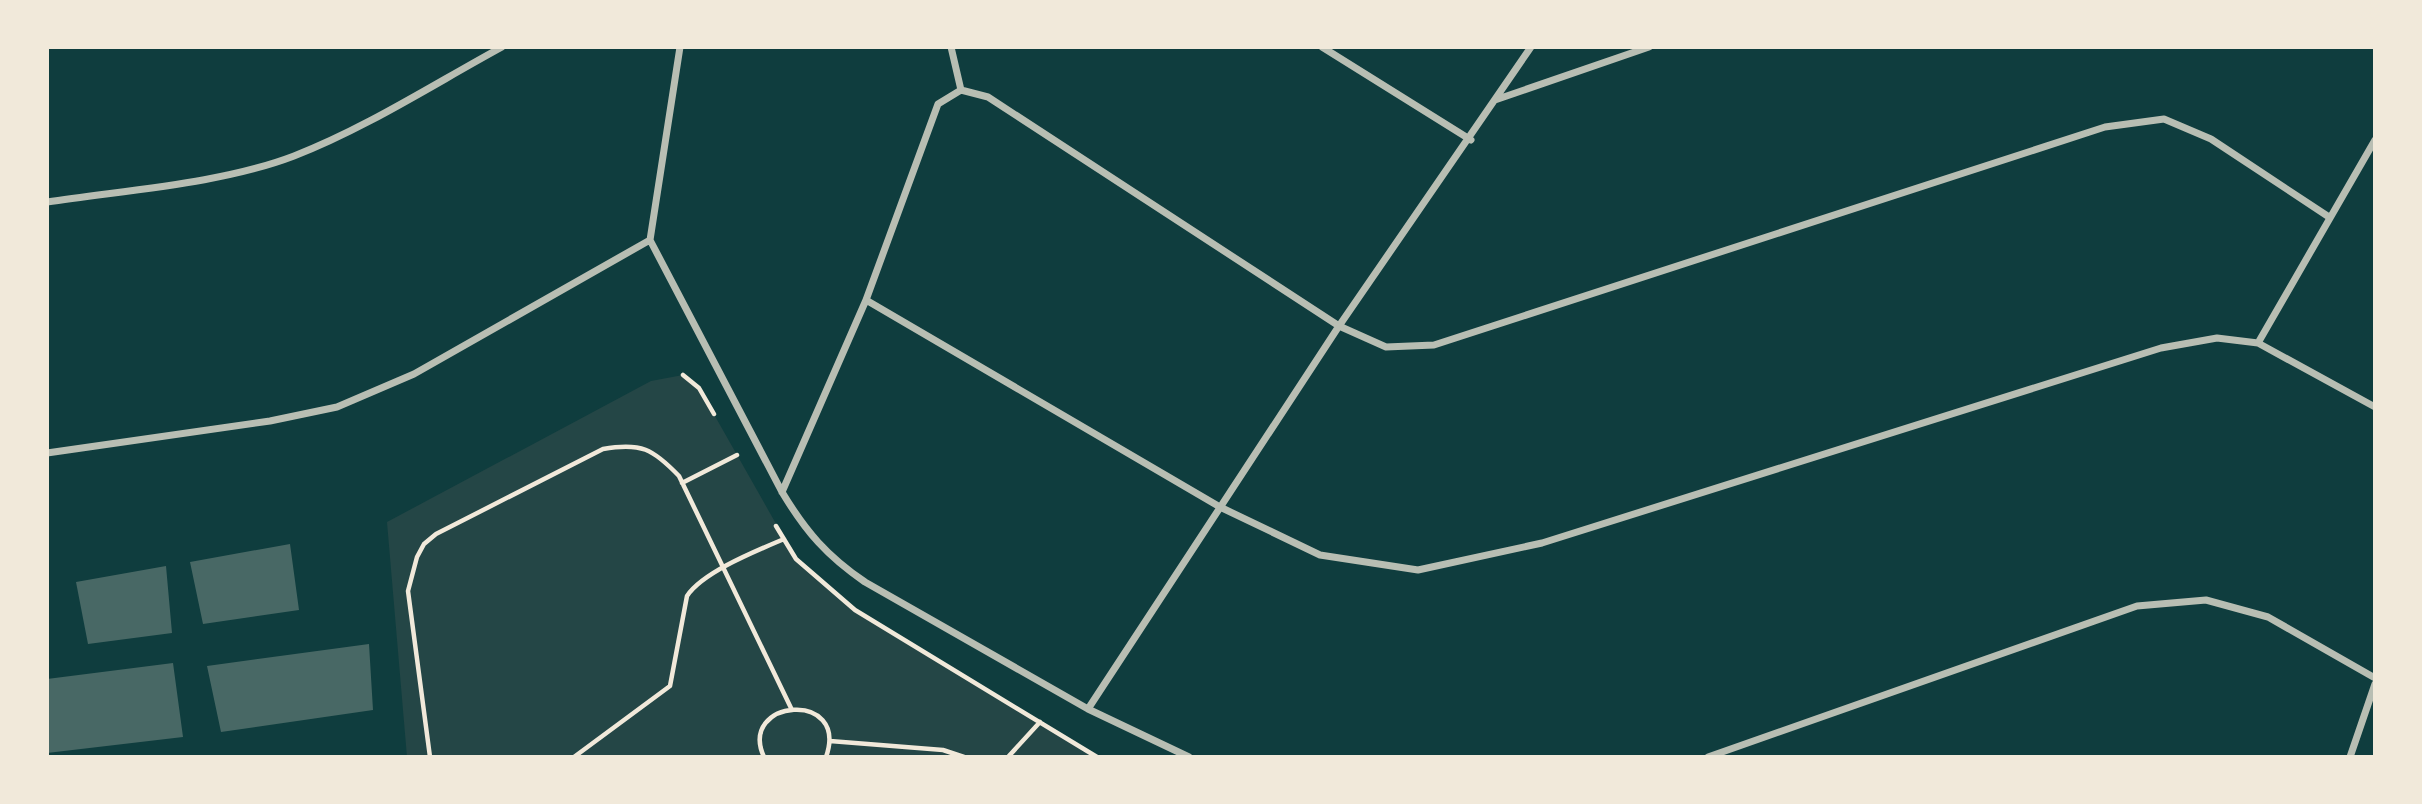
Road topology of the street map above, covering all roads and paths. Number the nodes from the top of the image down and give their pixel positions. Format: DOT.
graph roads {
  1 [pos="502,47"];
  2 [pos="680,47"];
  3 [pos="951,47"];
  4 [pos="1322,47"];
  5 [pos="1531,47"];
  6 [pos="1649,47"];
  7 [pos="961,90"];
  8 [pos="1495,100"];
  9 [pos="1471,140"];
  10 [pos="2375,141"];
  11 [pos="47,202"];
  12 [pos="2329,217"];
  13 [pos="650,240"];
  14 [pos="866,300"];
  15 [pos="1339,326"];
  16 [pos="2258,343"];
  17 [pos="2375,407"];
  18 [pos="47,453"];
  19 [pos="737,455"];
  20 [pos="682,483"];
  21 [pos="782,492"];
  22 [pos="1220,507"];
  23 [pos="784,539"];
  24 [pos="723,568"];
  25 [pos="2375,678"];
  26 [pos="2375,684"];
  27 [pos="791,708"];
  28 [pos="1088,709"];
  29 [pos="1040,722"];
  30 [pos="830,741"];
  31 [pos="430,757"];
  32 [pos="574,757"];
  33 [pos="764,757"];
  34 [pos="826,757"];
  35 [pos="964,757"];
  36 [pos="1008,757"];
  37 [pos="1189,757"];
  38 [pos="1709,757"];
  39 [pos="2350,757"];
  1 -- 11 [label="street"];
  2 -- 13 [label="street"];
  3 -- 7 [label="street"];
  4 -- 9 [label="street"];
  5 -- 8 [label="street"];
  6 -- 8 [label="street"];
  7 -- 14 [label="street"];
  7 -- 15 [label="street"];
  8 -- 9 [label="street"];
  9 -- 15 [label="street"];
  10 -- 12 [label="street"];
  12 -- 15 [label="street"];
  12 -- 16 [label="street"];
  13 -- 18 [label="street"];
  13 -- 21 [label="street"];
  14 -- 21 [label="street"];
  14 -- 22 [label="street"];
  15 -- 22 [label="street"];
  16 -- 17 [label="street"];
  16 -- 22 [label="street"];
  19 -- 20 [label="path"];
  20 -- 24 [label="path"];
  20 -- 31 [label="path"];
  21 -- 28 [label="street"];
  22 -- 28 [label="street"];
  23 -- 24 [label="path"];
  24 -- 27 [label="path"];
  24 -- 32 [label="path"];
  25 -- 38 [label="street"];
  26 -- 39 [label="street"];
  27 -- 30 [label="path"];
  27 -- 33 [label="path"];
  28 -- 37 [label="street"];
  29 -- 36 [label="path"];
  30 -- 34 [label="path"];
  30 -- 35 [label="path"];
}
